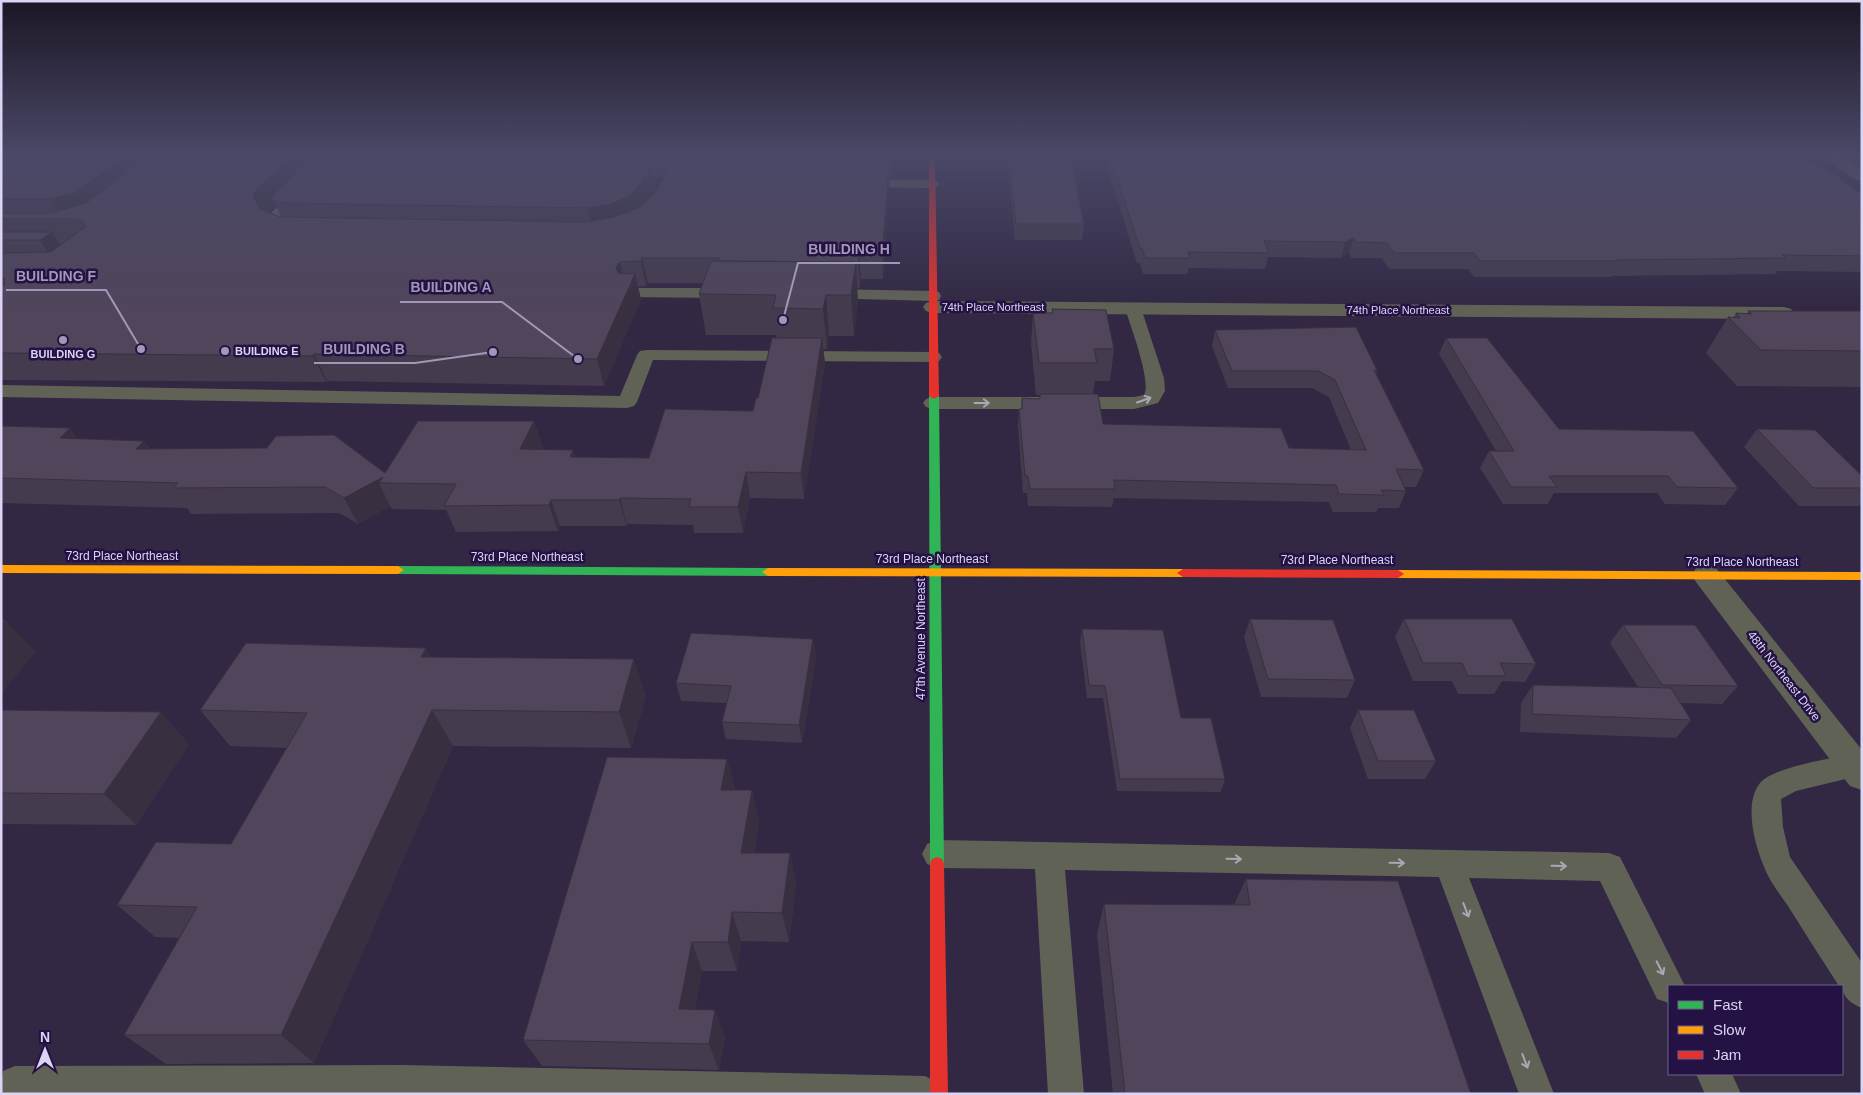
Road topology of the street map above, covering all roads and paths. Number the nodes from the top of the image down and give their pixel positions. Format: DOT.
graph roads {
  1 [pos="287,205"];
  2 [pos="932,205"];
  3 [pos="302,234"];
  4 [pos="632,292"];
  5 [pos="749,294"];
  6 [pos="817,294"];
  7 [pos="933,301"];
  8 [pos="1133,308"];
  9 [pos="1802,313"];
  10 [pos="933,357"];
  11 [pos="1,391"];
  12 [pos="933,404"];
  13 [pos="1,569"];
  14 [pos="934,573"];
  15 [pos="1706,575"];
  16 [pos="1862,576"];
  17 [pos="1858,771"];
  18 [pos="937,854"];
  19 [pos="1049,855"];
  20 [pos="1449,864"];
  21 [pos="1668,985"];
  22 [pos="1862,992"];
  23 [pos="1714,1075"];
  24 [pos="15,1083"];
  25 [pos="926,1094"];
  26 [pos="939,1094"];
  27 [pos="1066,1094"];
  28 [pos="1537,1094"];
  29 [pos="1724,1094"];
  1 -- 3 [label="lane"];
  2 -- 7 [label="street, 47th Avenue Northeast"];
  4 -- 5 [label="lane"];
  6 -- 7 [label="lane"];
  7 -- 8 [label="street, 74th Place Northeast"];
  7 -- 10 [label="street, 47th Avenue Northeast"];
  8 -- 9 [label="street, 74th Place Northeast"];
  12 -- 8 [label="lane, one-way"];
  10 -- 11 [label="lane"];
  10 -- 12 [label="street, 47th Avenue Northeast"];
  12 -- 14 [label="street, 47th Avenue Northeast"];
  13 -- 14 [label="street, 73rd Place Northeast"];
  14 -- 15 [label="street, 73rd Place Northeast"];
  14 -- 18 [label="street, 47th Avenue Northeast"];
  15 -- 16 [label="street, 73rd Place Northeast"];
  15 -- 17 [label="street, 48th Northeast Drive"];
  17 -- 22 [label="lane"];
  18 -- 19 [label="lane"];
  18 -- 26 [label="street, 47th Avenue Northeast"];
  19 -- 20 [label="lane, one-way"];
  19 -- 27 [label="lane"];
  20 -- 21 [label="lane, one-way"];
  20 -- 28 [label="lane, one-way"];
  23 -- 29 [label="lane"];
  24 -- 25 [label="lane"];
}
